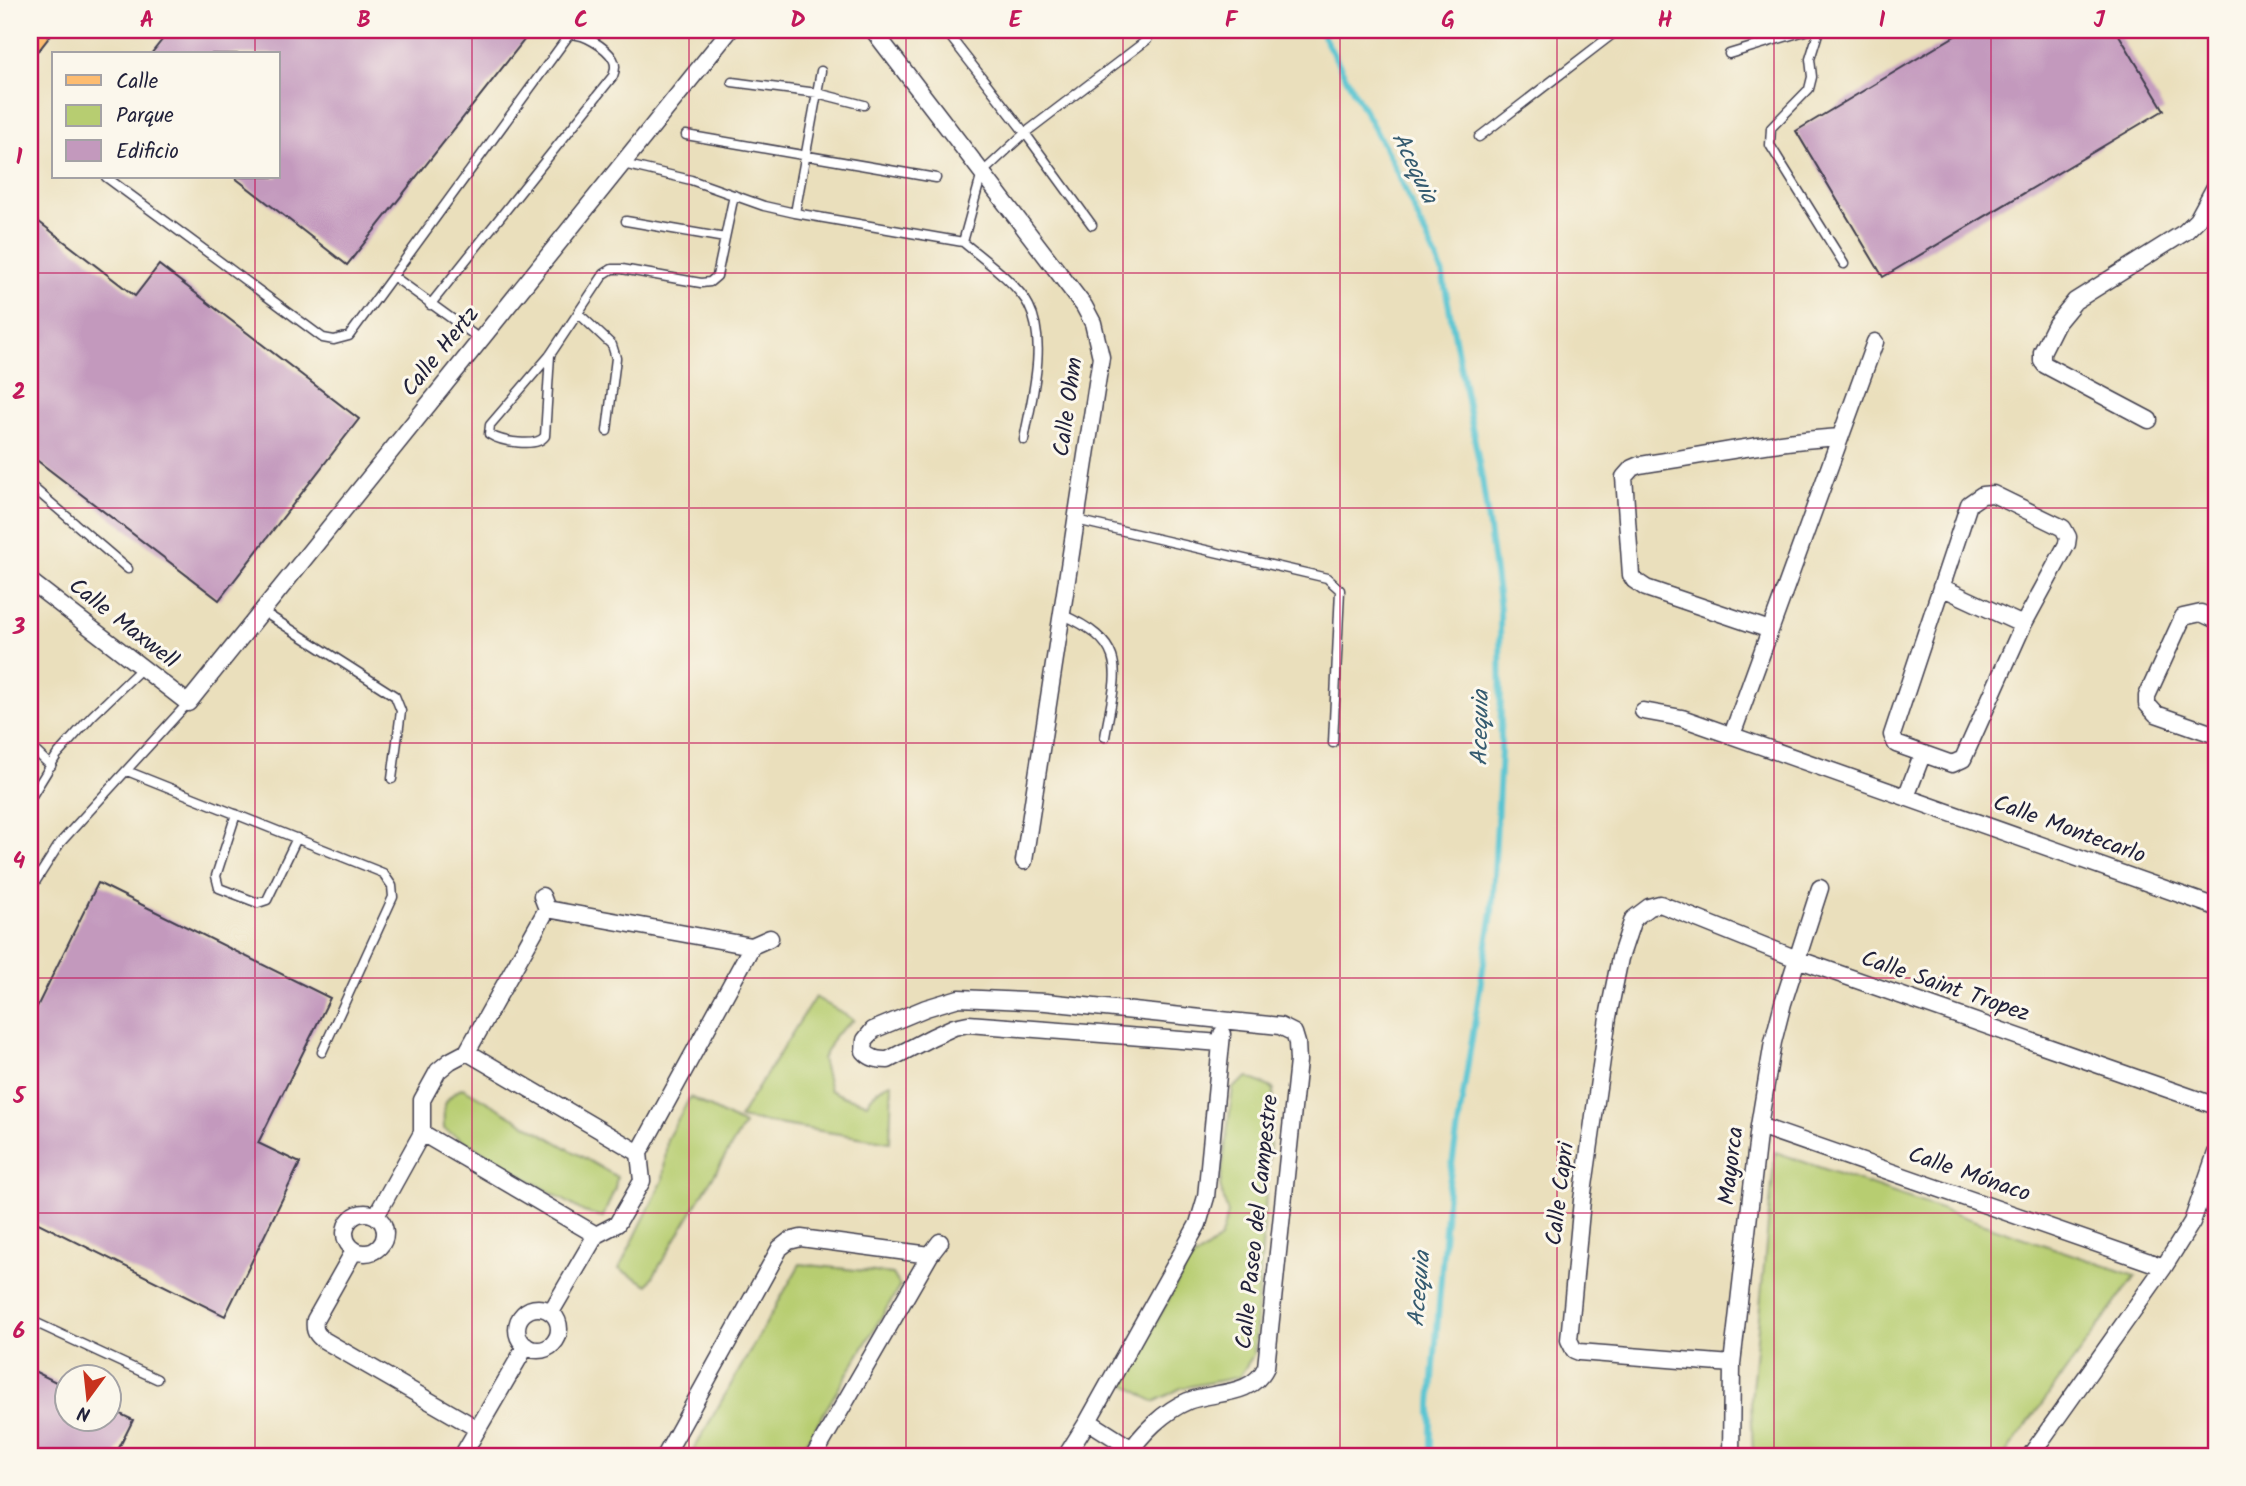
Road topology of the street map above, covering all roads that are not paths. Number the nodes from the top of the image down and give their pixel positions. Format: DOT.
graph roads {
  1 [pos="37,30"];
  2 [pos="730,30"];
  3 [pos="873,30"];
  4 [pos="945,30"];
  5 [pos="1618,30"];
  6 [pos="1808,30"];
  7 [pos="1819,30"];
  8 [pos="30,39"];
  9 [pos="1147,40"];
  10 [pos="1729,54"];
  11 [pos="821,71"];
  12 [pos="732,82"];
  13 [pos="817,93"];
  14 [pos="864,105"];
  15 [pos="1025,133"];
  16 [pos="686,135"];
  17 [pos="1479,137"];
  18 [pos="806,155"];
  19 [pos="623,164"];
  20 [pos="982,173"];
  21 [pos="107,178"];
  22 [pos="936,178"];
  23 [pos="2216,185"];
  24 [pos="734,195"];
  25 [pos="795,213"];
  26 [pos="625,221"];
  27 [pos="1092,225"];
  28 [pos="725,238"];
  29 [pos="963,242"];
  30 [pos="1844,264"];
  31 [pos="393,276"];
  32 [pos="430,305"];
  33 [pos="578,313"];
  34 [pos="481,340"];
  35 [pos="1875,342"];
  36 [pos="550,355"];
  37 [pos="2149,420"];
  38 [pos="607,431"];
  39 [pos="1840,437"];
  40 [pos="1024,440"];
  41 [pos="30,485"];
  42 [pos="1076,520"];
  43 [pos="128,569"];
  44 [pos="30,580"];
  45 [pos="1941,587"];
  46 [pos="262,611"];
  47 [pos="1062,614"];
  48 [pos="2216,620"];
  49 [pos="2023,625"];
  50 [pos="1770,630"];
  51 [pos="142,668"];
  52 [pos="188,704"];
  53 [pos="1643,711"];
  54 [pos="1732,735"];
  55 [pos="2216,735"];
  56 [pos="1105,737"];
  57 [pos="1333,743"];
  58 [pos="30,746"];
  59 [pos="1922,755"];
  60 [pos="51,766"];
  61 [pos="127,771"];
  62 [pos="392,779"];
  63 [pos="1906,797"];
  64 [pos="30,799"];
  65 [pos="236,814"];
  66 [pos="297,838"];
  67 [pos="1024,861"];
  68 [pos="1820,888"];
  69 [pos="30,890"];
  70 [pos="1660,904"];
  71 [pos="2216,907"];
  72 [pos="769,938"];
  73 [pos="752,946"];
  74 [pos="1797,959"];
  75 [pos="1046,1002"];
  76 [pos="1223,1021"];
  77 [pos="1044,1029"];
  78 [pos="1221,1043"];
  79 [pos="322,1052"];
  80 [pos="467,1052"];
  81 [pos="2216,1106"];
  82 [pos="1759,1126"];
  83 [pos="422,1133"];
  84 [pos="639,1153"];
  85 [pos="2216,1153"];
  86 [pos="2209,1195"];
  87 [pos="376,1216"];
  88 [pos="596,1235"];
  89 [pos="354,1251"];
  90 [pos="2164,1267"];
  91 [pos="551,1312"];
  92 [pos="30,1320"];
  93 [pos="526,1346"];
  94 [pos="1732,1364"];
  95 [pos="157,1379"];
  96 [pos="1088,1421"];
  97 [pos="478,1429"];
  98 [pos="1130,1453"];
  99 [pos="462,1456"];
  100 [pos="665,1456"];
  101 [pos="814,1456"];
  102 [pos="1066,1456"];
  103 [pos="1731,1456"];
  104 [pos="2030,1456"];
  1 -- 8 [label="main road"];
  2 -- 19 [label="street, Calle Hertz"];
  3 -- 20 [label="street, Calle Ohm"];
  4 -- 15 [label="lane"];
  5 -- 17 [label="lane"];
  6 -- 10 [label="lane"];
  7 -- 30 [label="lane"];
  9 -- 15 [label="lane"];
  11 -- 13 [label="lane"];
  12 -- 13 [label="lane"];
  13 -- 14 [label="lane"];
  13 -- 18 [label="lane"];
  15 -- 20 [label="lane"];
  15 -- 27 [label="lane"];
  16 -- 18 [label="lane"];
  18 -- 22 [label="lane"];
  18 -- 25 [label="lane"];
  19 -- 24 [label="lane"];
  19 -- 34 [label="street, Calle Hertz"];
  20 -- 29 [label="lane"];
  20 -- 42 [label="street, Calle Ohm"];
  21 -- 31 [label="lane"];
  23 -- 37 [label="street"];
  24 -- 25 [label="lane"];
  24 -- 28 [label="lane"];
  25 -- 29 [label="lane"];
  26 -- 28 [label="lane"];
  28 -- 33 [label="lane"];
  29 -- 40 [label="lane"];
  31 -- 32 [label="lane"];
  31 -- 32 [label="lane"];
  32 -- 34 [label="lane"];
  33 -- 36 [label="lane"];
  33 -- 38 [label="lane"];
  34 -- 46 [label="street, Calle Hertz"];
  35 -- 39 [label="street"];
  36 -- 36 [label="lane"];
  39 -- 50 [label="street"];
  39 -- 50 [label="street"];
  41 -- 43 [label="lane"];
  42 -- 47 [label="street, Calle Ohm"];
  42 -- 57 [label="lane"];
  44 -- 51 [label="street, Calle Maxwell"];
  45 -- 49 [label="street"];
  45 -- 49 [label="street"];
  45 -- 59 [label="street"];
  46 -- 52 [label="street, Calle Hertz"];
  46 -- 62 [label="lane"];
  47 -- 56 [label="lane"];
  47 -- 67 [label="street, Calle Ohm"];
  48 -- 55 [label="street"];
  49 -- 59 [label="street"];
  50 -- 54 [label="street"];
  51 -- 52 [label="street, Calle Maxwell"];
  51 -- 60 [label="lane"];
  52 -- 61 [label="lane"];
  53 -- 54 [label="street, Calle Montecarlo"];
  54 -- 63 [label="street, Calle Montecarlo"];
  58 -- 60 [label="lane"];
  59 -- 63 [label="street"];
  60 -- 64 [label="lane"];
  61 -- 65 [label="lane"];
  61 -- 69 [label="lane"];
  63 -- 71 [label="street, Calle Montecarlo"];
  65 -- 66 [label="lane"];
  65 -- 66 [label="lane"];
  66 -- 79 [label="lane"];
  68 -- 74 [label="street, Mayorca"];
  70 -- 74 [label="street, Calle Saint Tropez"];
  70 -- 94 [label="street, Calle Capri"];
  72 -- 73 [label="street"];
  73 -- 80 [label="street"];
  73 -- 84 [label="street"];
  74 -- 81 [label="street, Calle Saint Tropez"];
  74 -- 82 [label="street, Mayorca"];
  75 -- 76 [label="street, Calle Paseo del Campestre"];
  75 -- 77 [label="street"];
  75 -- 77 [label="street, Calle Paseo del Campestre"];
  76 -- 78 [label="street"];
  76 -- 98 [label="street, Calle Paseo del Campestre"];
  77 -- 78 [label="street, Calle Paseo del Campestre"];
  78 -- 96 [label="street"];
  80 -- 83 [label="street"];
  80 -- 84 [label="street"];
  82 -- 90 [label="street, Calle Mónaco"];
  82 -- 94 [label="street, Mayorca"];
  83 -- 87 [label="street"];
  83 -- 88 [label="street"];
  84 -- 88 [label="street"];
  85 -- 86 [label="street"];
  86 -- 90 [label="street"];
  87 -- 89 [label="street"];
  87 -- 89 [label="street"];
  88 -- 91 [label="street"];
  89 -- 97 [label="street"];
  90 -- 104 [label="street"];
  91 -- 93 [label="street"];
  91 -- 93 [label="street"];
  92 -- 95 [label="lane"];
  93 -- 97 [label="street"];
  94 -- 103 [label="street, Mayorca"];
  96 -- 98 [label="street, Calle Paseo del Campestre"];
  96 -- 102 [label="street"];
  97 -- 99 [label="street"];
  100 -- 101 [label="street"];
}
